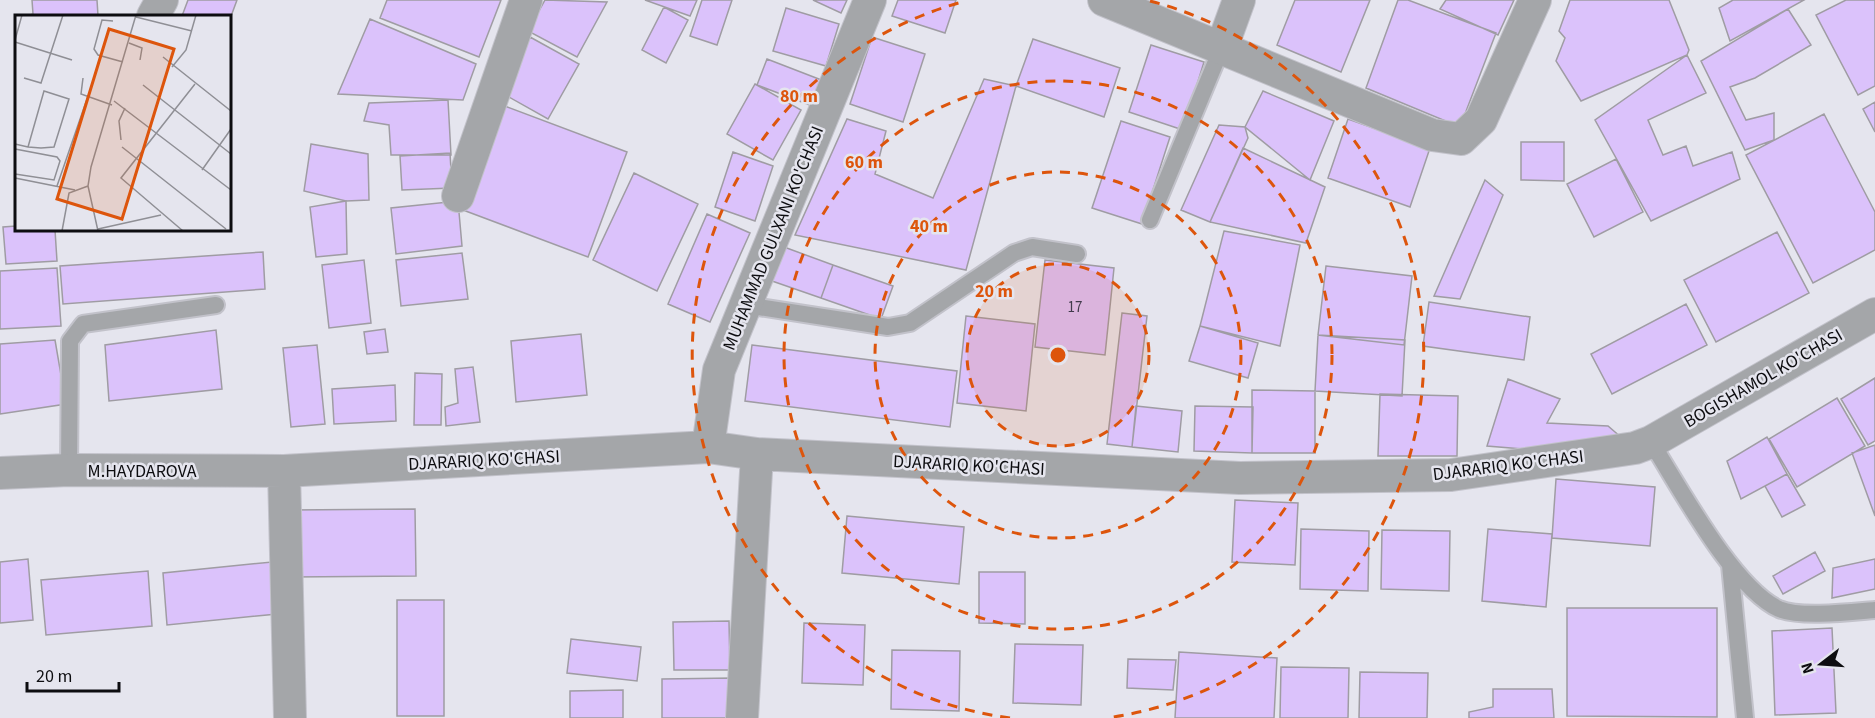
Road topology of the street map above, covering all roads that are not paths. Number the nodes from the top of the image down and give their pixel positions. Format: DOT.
graph roads {
  1 [pos="162,0"];
  2 [pos="526,0"];
  3 [pos="870,0"];
  4 [pos="1104,0"];
  5 [pos="1239,0"];
  6 [pos="1535,0"];
  7 [pos="154,15"];
  8 [pos="1222,47"];
  9 [pos="458,196"];
  10 [pos="1150,220"];
  11 [pos="1077,255"];
  12 [pos="746,305"];
  13 [pos="216,306"];
  14 [pos="1875,314"];
  15 [pos="1651,442"];
  16 [pos="708,447"];
  17 [pos="757,454"];
  18 [pos="69,470"];
  19 [pos="284,471"];
  20 [pos="0,473"];
  21 [pos="1730,565"];
  22 [pos="1875,610"];
  23 [pos="290,718"];
  24 [pos="742,718"];
  25 [pos="1745,718"];
  1 -- 7 [label="street"];
  2 -- 9 [label="street"];
  3 -- 12 [label="street, MUHAMMAD GULXANI KO'CHASI"];
  4 -- 8 [label="street"];
  5 -- 8 [label="street"];
  6 -- 8 [label="street"];
  8 -- 10 [label="lane"];
  11 -- 12 [label="lane"];
  12 -- 16 [label="street, MUHAMMAD GULXANI KO'CHASI"];
  13 -- 18 [label="lane"];
  14 -- 15 [label="street, BOGISHAMOL KO'CHASI"];
  15 -- 17 [label="street, DJARARIQ KO'CHASI"];
  15 -- 21 [label="lane"];
  16 -- 17 [label="street, DJARARIQ KO'CHASI"];
  16 -- 19 [label="street, DJARARIQ KO'CHASI"];
  17 -- 24 [label="street"];
  18 -- 19 [label="street, M.HAYDAROVA"];
  18 -- 20 [label="street, M.HAYDAROVA"];
  19 -- 23 [label="street"];
  21 -- 22 [label="lane"];
  21 -- 25 [label="lane"];
}
